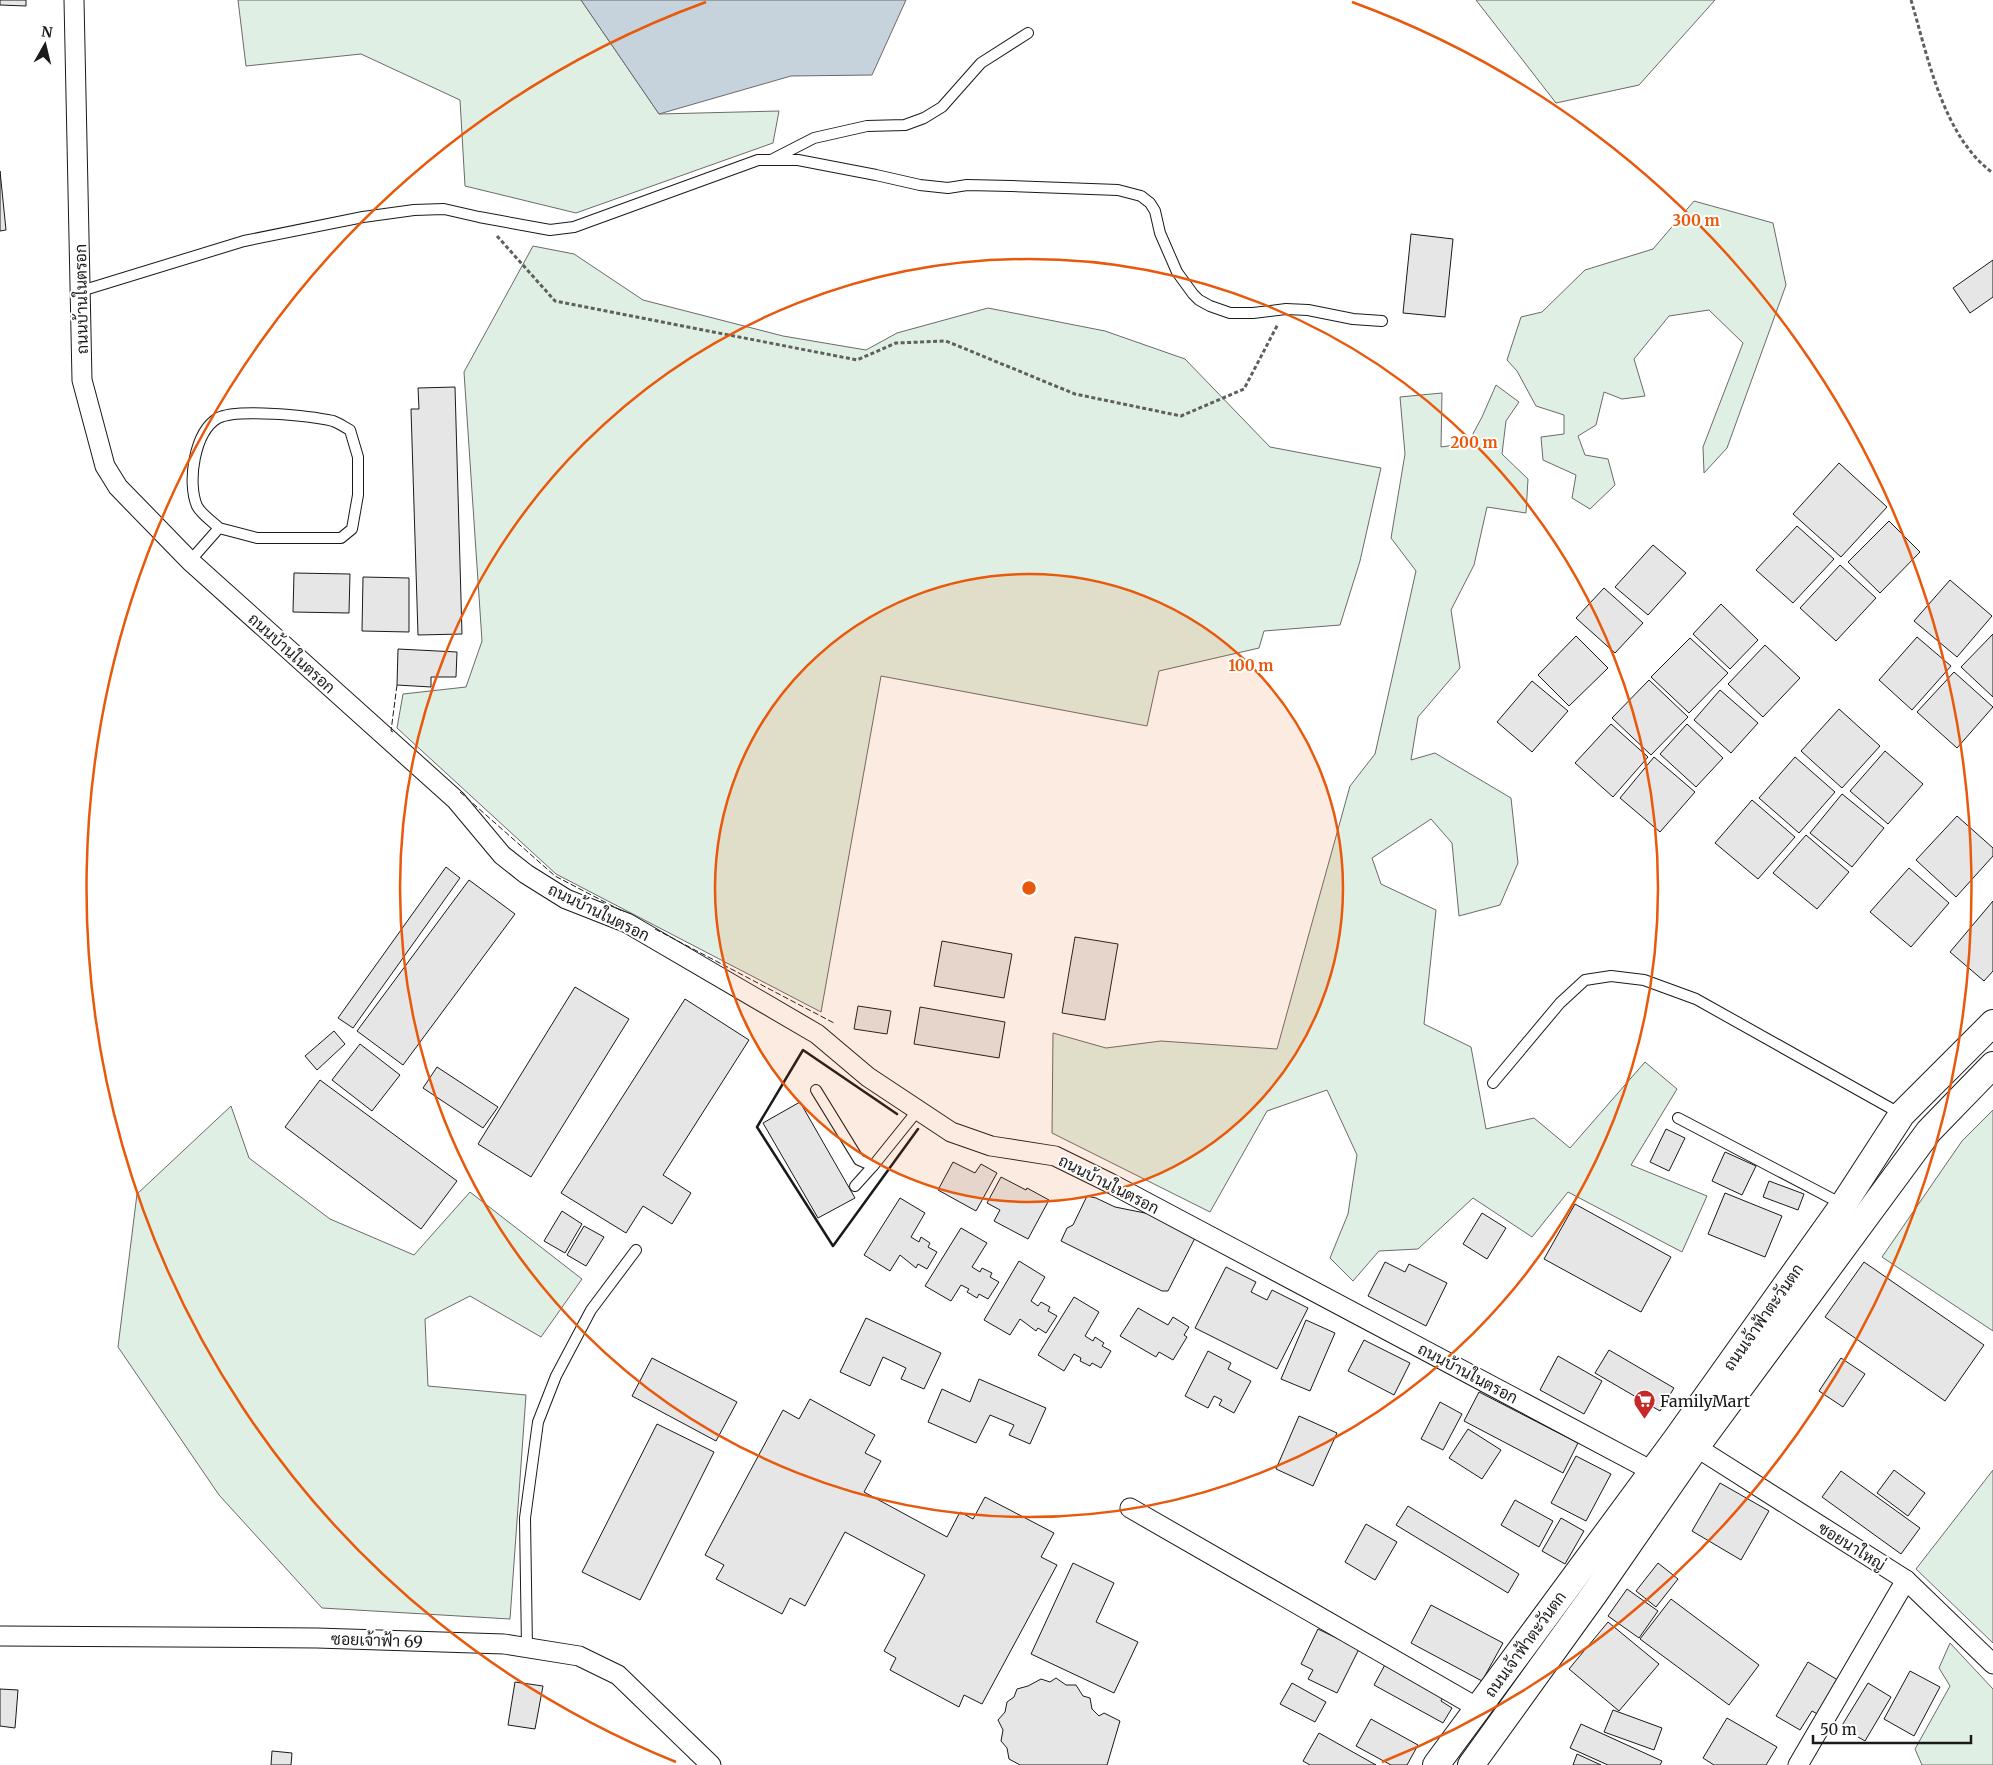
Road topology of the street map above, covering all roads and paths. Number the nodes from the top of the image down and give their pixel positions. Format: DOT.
graph roads {
  1 [pos="74,0"];
  2 [pos="1911,0"];
  3 [pos="1028,33"];
  4 [pos="772,159"];
  5 [pos="1993,174"];
  6 [pos="479,218"];
  7 [pos="81,291"];
  8 [pos="1286,309"];
  9 [pos="1382,321"];
  10 [pos="219,528"];
  11 [pos="190,561"];
  12 [pos="1993,1023"];
  13 [pos="1993,1065"];
  14 [pos="1493,1083"];
  15 [pos="816,1090"];
  16 [pos="918,1110"];
  17 [pos="1902,1114"];
  18 [pos="1678,1118"];
  19 [pos="873,1166"];
  20 [pos="855,1186"];
  21 [pos="1843,1205"];
  22 [pos="636,1250"];
  23 [pos="1696,1447"];
  24 [pos="1652,1472"];
  25 [pos="1130,1508"];
  26 [pos="1906,1580"];
  27 [pos="0,1636"];
  28 [pos="527,1648"];
  29 [pos="1993,1664"];
  30 [pos="1478,1708"];
  31 [pos="712,1765"];
  32 [pos="1436,1765"];
  33 [pos="1471,1765"];
  34 [pos="1798,1765"];
  1 -- 7 [label="street, ถนนบ้านในตรอก"];
  2 -- 5 [label="path"];
  3 -- 4 [label="lane"];
  4 -- 6 [label="lane"];
  4 -- 8 [label="lane"];
  6 -- 7 [label="lane"];
  6 -- 8 [label="path"];
  7 -- 11 [label="street, ถนนบ้านในตรอก"];
  8 -- 9 [label="lane"];
  10 -- 10 [label="lane"];
  10 -- 11 [label="lane"];
  11 -- 16 [label="street, ถนนบ้านในตรอก"];
  12 -- 17 [label="main road, ถนนเจ้าฟ้าตะวันตก"];
  13 -- 23 [label="main road, ถนนเจ้าฟ้าตะวันตก"];
  14 -- 17 [label="lane"];
  15 -- 19 [label="lane"];
  16 -- 19 [label="lane"];
  16 -- 24 [label="street, ถนนบ้านในตรอก"];
  17 -- 21 [label="main road, ถนนเจ้าฟ้าตะวันตก"];
  18 -- 21 [label="lane"];
  19 -- 20 [label="lane"];
  21 -- 24 [label="main road, ถนนเจ้าฟ้าตะวันตก"];
  22 -- 28 [label="lane"];
  23 -- 26 [label="street, ซอยนาใหญ่"];
  23 -- 33 [label="main road, ถนนเจ้าฟ้าตะวันตก"];
  24 -- 30 [label="main road, ถนนเจ้าฟ้าตะวันตก"];
  25 -- 30 [label="street"];
  26 -- 29 [label="street, ซอยนาใหญ่"];
  26 -- 34 [label="street"];
  27 -- 28 [label="street, ซอยเจ้าฟ้า 69"];
  28 -- 31 [label="street, ซอยเจ้าฟ้า 69"];
  30 -- 32 [label="main road, ถนนเจ้าฟ้าตะวันตก"];
}
